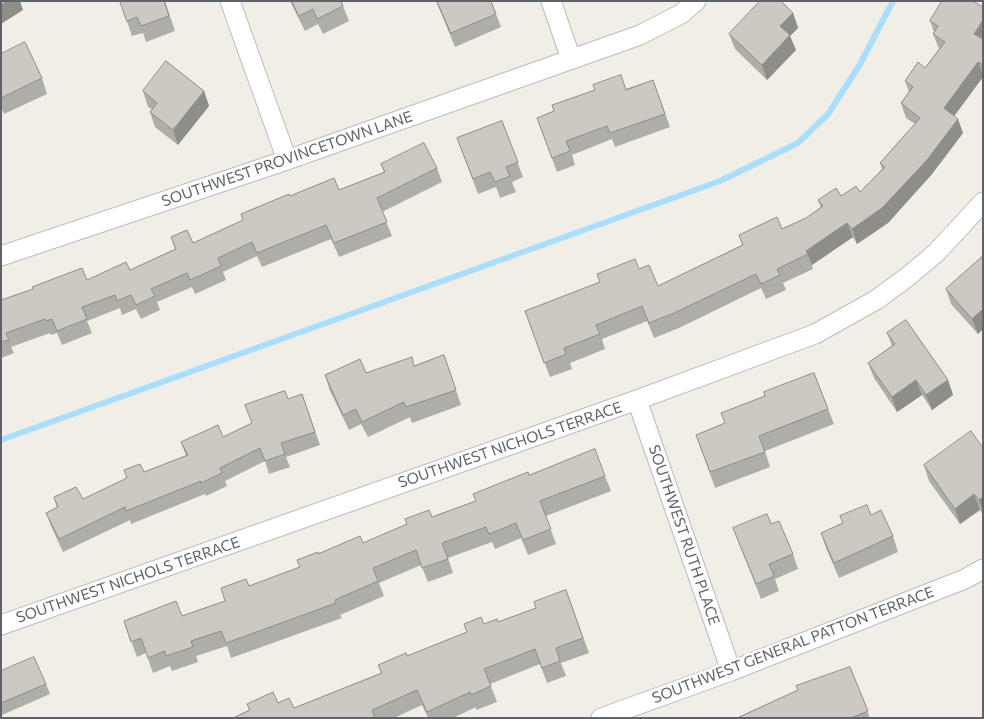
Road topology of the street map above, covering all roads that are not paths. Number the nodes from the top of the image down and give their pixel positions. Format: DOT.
graph roads {
  1 [pos="230,1"];
  2 [pos="551,1"];
  3 [pos="696,1"];
  4 [pos="571,59"];
  5 [pos="287,160"];
  6 [pos="983,202"];
  7 [pos="2,253"];
  8 [pos="637,400"];
  9 [pos="983,569"];
  10 [pos="1,624"];
  11 [pos="731,670"];
  12 [pos="601,718"];
  1 -- 5 [label="street"];
  2 -- 4 [label="street"];
  3 -- 4 [label="street, SOUTHWEST PROVINCETOWN LANE"];
  4 -- 5 [label="street, SOUTHWEST PROVINCETOWN LANE"];
  5 -- 7 [label="street, SOUTHWEST PROVINCETOWN LANE"];
  6 -- 8 [label="street, SOUTHWEST NICHOLS TERRACE"];
  8 -- 10 [label="street, SOUTHWEST NICHOLS TERRACE"];
  8 -- 11 [label="street, SOUTHWEST RUTH PLACE"];
  9 -- 11 [label="street, SOUTHWEST GENERAL PATTON TERRACE"];
  11 -- 12 [label="street, SOUTHWEST GENERAL PATTON TERRACE"];
}
